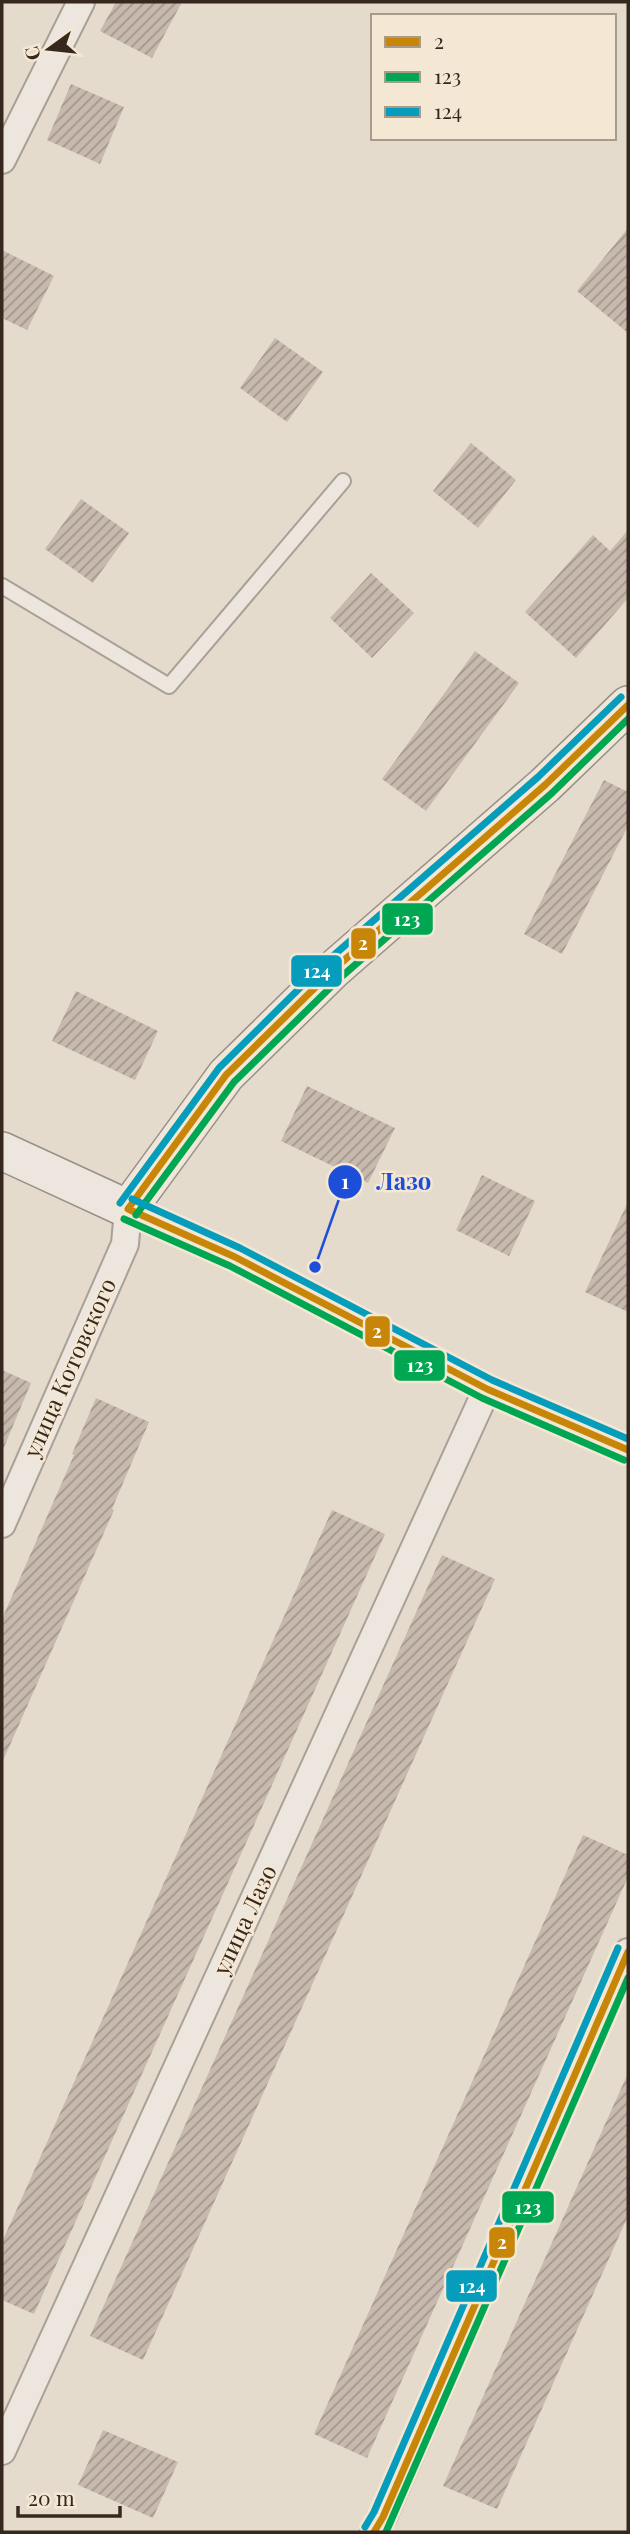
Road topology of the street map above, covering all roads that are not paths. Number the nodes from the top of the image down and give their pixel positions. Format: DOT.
graph roads {
  1 [pos="81,2"];
  2 [pos="2,160"];
  3 [pos="343,481"];
  4 [pos="2,586"];
  5 [pos="628,705"];
  6 [pos="2,1151"];
  7 [pos="128,1209"];
  8 [pos="488,1389"];
  9 [pos="628,1450"];
  10 [pos="2,1524"];
  11 [pos="628,1952"];
  12 [pos="2,2451"];
  13 [pos="374,2532"];
  1 -- 2 [label="street"];
  3 -- 4 [label="lane"];
  5 -- 7 [label="street"];
  6 -- 7 [label="street"];
  7 -- 8 [label="street"];
  7 -- 10 [label="street, улица Котовского"];
  8 -- 9 [label="street"];
  8 -- 12 [label="street, улица Лазо"];
  11 -- 13 [label="street"];
}
